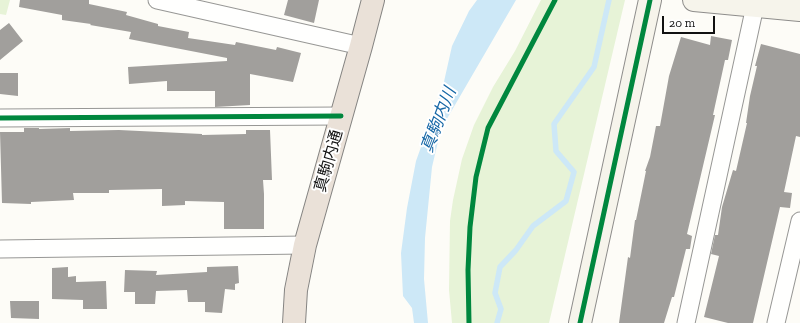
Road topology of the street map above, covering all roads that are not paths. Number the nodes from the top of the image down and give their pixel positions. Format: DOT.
graph roads {
  1 [pos="157,0"];
  2 [pos="373,0"];
  3 [pos="650,0"];
  4 [pos="694,0"];
  5 [pos="755,6"];
  6 [pos="800,10"];
  7 [pos="361,46"];
  8 [pos="341,116"];
  9 [pos="0,118"];
  10 [pos="800,221"];
  11 [pos="305,245"];
  12 [pos="0,249"];
  13 [pos="294,323"];
  14 [pos="580,323"];
  15 [pos="686,323"];
  16 [pos="776,323"];
  1 -- 7 [label="street"];
  2 -- 7 [label="highway, 真駒内通"];
  3 -- 14 [label="street"];
  4 -- 5 [label="street"];
  5 -- 6 [label="street"];
  5 -- 15 [label="street"];
  7 -- 8 [label="highway, 真駒内通"];
  8 -- 9 [label="street"];
  8 -- 11 [label="highway, 真駒内通"];
  10 -- 16 [label="street"];
  11 -- 12 [label="street"];
  11 -- 13 [label="highway, 真駒内通"];
}
